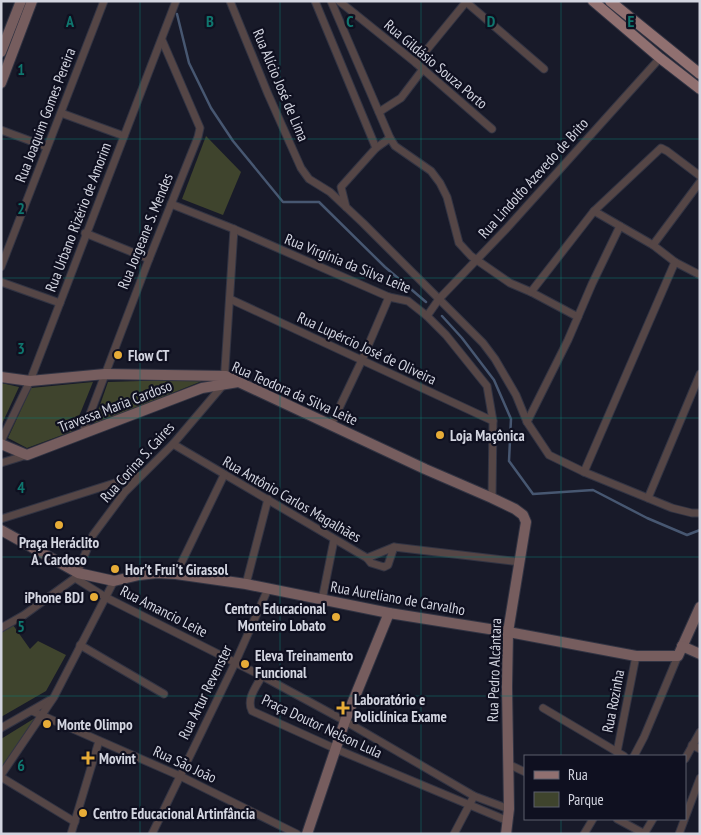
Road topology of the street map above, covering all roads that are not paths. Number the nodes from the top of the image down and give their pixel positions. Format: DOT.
graph roads {
  1 [pos="21,1"];
  2 [pos="32,1"];
  3 [pos="104,1"];
  4 [pos="176,1"];
  5 [pos="230,1"];
  6 [pos="315,1"];
  7 [pos="331,1"];
  8 [pos="340,1"];
  9 [pos="593,1"];
  10 [pos="610,1"];
  11 [pos="465,2"];
  12 [pos="10,28"];
  13 [pos="21,32"];
  14 [pos="162,40"];
  15 [pos="1,52"];
  16 [pos="660,58"];
  17 [pos="416,63"];
  18 [pos="423,69"];
  19 [pos="544,69"];
  20 [pos="700,74"];
  21 [pos="1,83"];
  22 [pos="700,89"];
  23 [pos="61,112"];
  24 [pos="379,112"];
  25 [pos="492,129"];
  26 [pos="1,130"];
  27 [pos="124,136"];
  28 [pos="390,138"];
  29 [pos="47,147"];
  30 [pos="376,148"];
  31 [pos="700,176"];
  32 [pos="700,182"];
  33 [pos="341,187"];
  34 [pos="330,192"];
  35 [pos="171,204"];
  36 [pos="347,208"];
  37 [pos="594,211"];
  38 [pos="620,226"];
  39 [pos="234,229"];
  40 [pos="85,233"];
  41 [pos="652,244"];
  42 [pos="148,259"];
  43 [pos="476,260"];
  44 [pos="675,262"];
  45 [pos="1,267"];
  46 [pos="700,275"];
  47 [pos="1,282"];
  48 [pos="531,292"];
  49 [pos="389,298"];
  50 [pos="230,299"];
  51 [pos="439,300"];
  52 [pos="60,303"];
  53 [pos="427,316"];
  54 [pos="578,317"];
  55 [pos="362,360"];
  56 [pos="105,374"];
  57 [pos="700,374"];
  58 [pos="1,377"];
  59 [pos="225,380"];
  60 [pos="30,381"];
  61 [pos="492,421"];
  62 [pos="527,422"];
  63 [pos="331,425"];
  64 [pos="82,435"];
  65 [pos="1,443"];
  66 [pos="173,444"];
  67 [pos="27,455"];
  68 [pos="1,463"];
  69 [pos="584,472"];
  70 [pos="140,475"];
  71 [pos="224,475"];
  72 [pos="492,498"];
  73 [pos="648,498"];
  74 [pos="268,499"];
  75 [pos="700,513"];
  76 [pos="1,519"];
  77 [pos="526,522"];
  78 [pos="1,530"];
  79 [pos="334,540"];
  80 [pos="394,547"];
  81 [pos="367,558"];
  82 [pos="520,562"];
  83 [pos="176,574"];
  84 [pos="77,575"];
  85 [pos="114,582"];
  86 [pos="246,584"];
  87 [pos="268,589"];
  88 [pos="106,598"];
  89 [pos="322,600"];
  90 [pos="700,607"];
  91 [pos="389,613"];
  92 [pos="1,628"];
  93 [pos="508,632"];
  94 [pos="80,645"];
  95 [pos="680,651"];
  96 [pos="700,654"];
  97 [pos="636,656"];
  98 [pos="235,663"];
  99 [pos="262,676"];
  100 [pos="164,694"];
  101 [pos="54,697"];
  102 [pos="543,708"];
  103 [pos="32,710"];
  104 [pos="42,715"];
  105 [pos="345,721"];
  106 [pos="1,728"];
  107 [pos="700,732"];
  108 [pos="99,741"];
  109 [pos="692,746"];
  110 [pos="336,749"];
  111 [pos="700,749"];
  112 [pos="621,754"];
  113 [pos="635,755"];
  114 [pos="686,758"];
  115 [pos="508,764"];
  116 [pos="524,772"];
  117 [pos="1,776"];
  118 [pos="180,776"];
  119 [pos="700,778"];
  120 [pos="474,796"];
  121 [pos="469,805"];
  122 [pos="509,809"];
  123 [pos="686,815"];
  124 [pos="592,820"];
  125 [pos="619,820"];
  126 [pos="652,820"];
  127 [pos="684,820"];
  128 [pos="508,821"];
  129 [pos="75,822"];
  130 [pos="71,834"];
  131 [pos="152,834"];
  132 [pos="297,834"];
  133 [pos="307,834"];
  134 [pos="454,834"];
  135 [pos="506,834"];
  136 [pos="584,834"];
  137 [pos="644,834"];
  138 [pos="679,834"];
  1 -- 12 [label="street"];
  2 -- 13 [label="street"];
  3 -- 23 [label="street, Rua Joaquim Gomes Pereira"];
  4 -- 14 [label="street, Rua Urbano Rizério de Amorim"];
  5 -- 34 [label="street, Rua Alício José de Lima"];
  6 -- 30 [label="street"];
  7 -- 24 [label="street"];
  8 -- 17 [label="street, Rua Gildásio Souza Porto"];
  9 -- 16 [label="main road"];
  10 -- 20 [label="main road"];
  11 -- 17 [label="street"];
  11 -- 19 [label="street"];
  12 -- 13 [label="street"];
  12 -- 15 [label="street"];
  13 -- 21 [label="street"];
  14 -- 27 [label="street, Rua Urbano Rizério de Amorim"];
  14 -- 35 [label="street, Rua Jorgeane S. Mendes"];
  16 -- 22 [label="main road"];
  16 -- 43 [label="street, Rua Lindolfo Azevedo de Brito"];
  17 -- 18 [label="street, Rua Gildásio Souza Porto"];
  18 -- 24 [label="street"];
  18 -- 25 [label="street, Rua Gildásio Souza Porto"];
  23 -- 27 [label="street"];
  23 -- 29 [label="street, Rua Joaquim Gomes Pereira"];
  24 -- 28 [label="street"];
  26 -- 29 [label="street"];
  27 -- 40 [label="street, Rua Urbano Rizério de Amorim"];
  28 -- 30 [label="street"];
  28 -- 43 [label="street"];
  29 -- 45 [label="street, Rua Joaquim Gomes Pereira"];
  30 -- 33 [label="street"];
  31 -- 37 [label="street"];
  32 -- 41 [label="street"];
  33 -- 34 [label="street"];
  33 -- 36 [label="street"];
  34 -- 36 [label="street"];
  35 -- 39 [label="street, Rua Virgínia da Silva Leite"];
  35 -- 42 [label="street, Rua Jorgeane S. Mendes"];
  36 -- 51 [label="street"];
  37 -- 38 [label="street"];
  37 -- 48 [label="street"];
  38 -- 41 [label="street"];
  38 -- 54 [label="street"];
  39 -- 49 [label="street, Rua Virgínia da Silva Leite"];
  39 -- 50 [label="street"];
  40 -- 42 [label="street"];
  40 -- 52 [label="street, Rua Urbano Rizério de Amorim"];
  41 -- 44 [label="street"];
  42 -- 56 [label="street, Rua Jorgeane S. Mendes"];
  43 -- 48 [label="street"];
  43 -- 51 [label="street, Rua Lindolfo Azevedo de Brito"];
  44 -- 46 [label="street"];
  44 -- 69 [label="street"];
  47 -- 52 [label="street"];
  48 -- 54 [label="street"];
  49 -- 53 [label="street, Rua Virgínia da Silva Leite"];
  49 -- 55 [label="street"];
  50 -- 55 [label="street, Rua Lupércio José de Oliveira"];
  50 -- 59 [label="street"];
  51 -- 53 [label="street, Rua Lindolfo Azevedo de Brito"];
  51 -- 62 [label="street"];
  52 -- 60 [label="street, Rua Urbano Rizério de Amorim"];
  53 -- 61 [label="street, Rua Virgínia da Silva Leite"];
  54 -- 62 [label="street"];
  55 -- 61 [label="street, Rua Lupércio José de Oliveira"];
  55 -- 63 [label="street"];
  56 -- 59 [label="street, Rua Teodora da Silva Leite"];
  56 -- 60 [label="street, Rua Teodora da Silva Leite"];
  56 -- 64 [label="street, Rua Jorgeane S. Mendes"];
  57 -- 73 [label="street"];
  58 -- 60 [label="street, Rua Teodora da Silva Leite"];
  59 -- 63 [label="street, Rua Teodora da Silva Leite"];
  59 -- 64 [label="street, Travessa Maria Cardoso"];
  59 -- 66 [label="street, Rua Corina S. Caires"];
  60 -- 65 [label="street, Rua Urbano Rizério de Amorim"];
  61 -- 72 [label="street"];
  62 -- 69 [label="street"];
  63 -- 72 [label="street, Rua Teodora da Silva Leite"];
  64 -- 67 [label="street, Travessa Maria Cardoso"];
  65 -- 67 [label="street"];
  66 -- 70 [label="street, Rua Corina S. Caires"];
  66 -- 71 [label="street, Rua Antônio Carlos Magalhães"];
  67 -- 68 [label="street, Travessa Maria Cardoso"];
  69 -- 73 [label="street"];
  70 -- 76 [label="street"];
  70 -- 84 [label="street, Rua Corina S. Caires"];
  71 -- 74 [label="street, Rua Antônio Carlos Magalhães"];
  71 -- 83 [label="street"];
  72 -- 77 [label="street, Rua Teodora da Silva Leite"];
  73 -- 75 [label="street"];
  74 -- 79 [label="street, Rua Antônio Carlos Magalhães"];
  74 -- 86 [label="street"];
  77 -- 82 [label="street, Rua Pedro Alcântara"];
  78 -- 84 [label="street"];
  79 -- 81 [label="street, Rua Antônio Carlos Magalhães"];
  79 -- 89 [label="street"];
  80 -- 81 [label="street, Rua Antônio Carlos Magalhães"];
  80 -- 81 [label="street"];
  80 -- 82 [label="street, Rua Antônio Carlos Magalhães"];
  82 -- 93 [label="street, Rua Pedro Alcântara"];
  83 -- 85 [label="street, Rua Aureliano de Carvalho"];
  83 -- 86 [label="street, Rua Aureliano de Carvalho"];
  84 -- 85 [label="street"];
  84 -- 88 [label="street, Rua Amancio Leite"];
  84 -- 92 [label="street"];
  85 -- 88 [label="street"];
  86 -- 87 [label="street, Rua Aureliano de Carvalho"];
  87 -- 89 [label="street, Rua Aureliano de Carvalho"];
  87 -- 98 [label="street, Rua Artur Revenster"];
  88 -- 94 [label="street"];
  88 -- 98 [label="street, Rua Amancio Leite"];
  89 -- 91 [label="street, Rua Aureliano de Carvalho"];
  90 -- 95 [label="street"];
  91 -- 93 [label="street, Rua Aureliano de Carvalho"];
  91 -- 105 [label="street"];
  93 -- 97 [label="street, Rua Aureliano de Carvalho"];
  93 -- 115 [label="street, Rua Pedro Alcântara"];
  94 -- 100 [label="street"];
  94 -- 101 [label="street"];
  95 -- 96 [label="street"];
  95 -- 97 [label="street, Rua Aureliano de Carvalho"];
  95 -- 113 [label="street"];
  97 -- 112 [label="street, Rua Rozinha"];
  98 -- 99 [label="street, Rua Amancio Leite"];
  98 -- 118 [label="street, Rua Artur Revenster"];
  99 -- 105 [label="street, Praça Doutor Nelson Lula"];
  99 -- 110 [label="street, Praça Doutor Nelson Lula"];
  101 -- 103 [label="street"];
  101 -- 104 [label="street"];
  102 -- 112 [label="street"];
  103 -- 104 [label="street, Rua São João"];
  103 -- 106 [label="street"];
  104 -- 108 [label="street, Rua São João"];
  104 -- 117 [label="street"];
  105 -- 110 [label="street"];
  105 -- 120 [label="street, Praça Doutor Nelson Lula"];
  107 -- 109 [label="street"];
  108 -- 118 [label="street, Rua São João"];
  108 -- 129 [label="street"];
  109 -- 111 [label="street"];
  109 -- 114 [label="street"];
  110 -- 121 [label="street, Praça Doutor Nelson Lula"];
  110 -- 133 [label="street"];
  115 -- 116 [label="street"];
  115 -- 122 [label="street, Rua Pedro Alcântara"];
  117 -- 129 [label="street"];
  118 -- 131 [label="street, Rua Artur Revenster"];
  118 -- 132 [label="street, Rua São João"];
  119 -- 123 [label="street"];
  120 -- 121 [label="street"];
  120 -- 122 [label="street, Praça Doutor Nelson Lula"];
  121 -- 128 [label="street, Praça Doutor Nelson Lula"];
  121 -- 134 [label="street"];
  122 -- 128 [label="street, Rua Pedro Alcântara"];
  124 -- 136 [label="street"];
  125 -- 137 [label="street"];
  126 -- 137 [label="street"];
  127 -- 138 [label="street"];
  128 -- 135 [label="street, Rua Pedro Alcântara"];
  129 -- 130 [label="street"];
}
